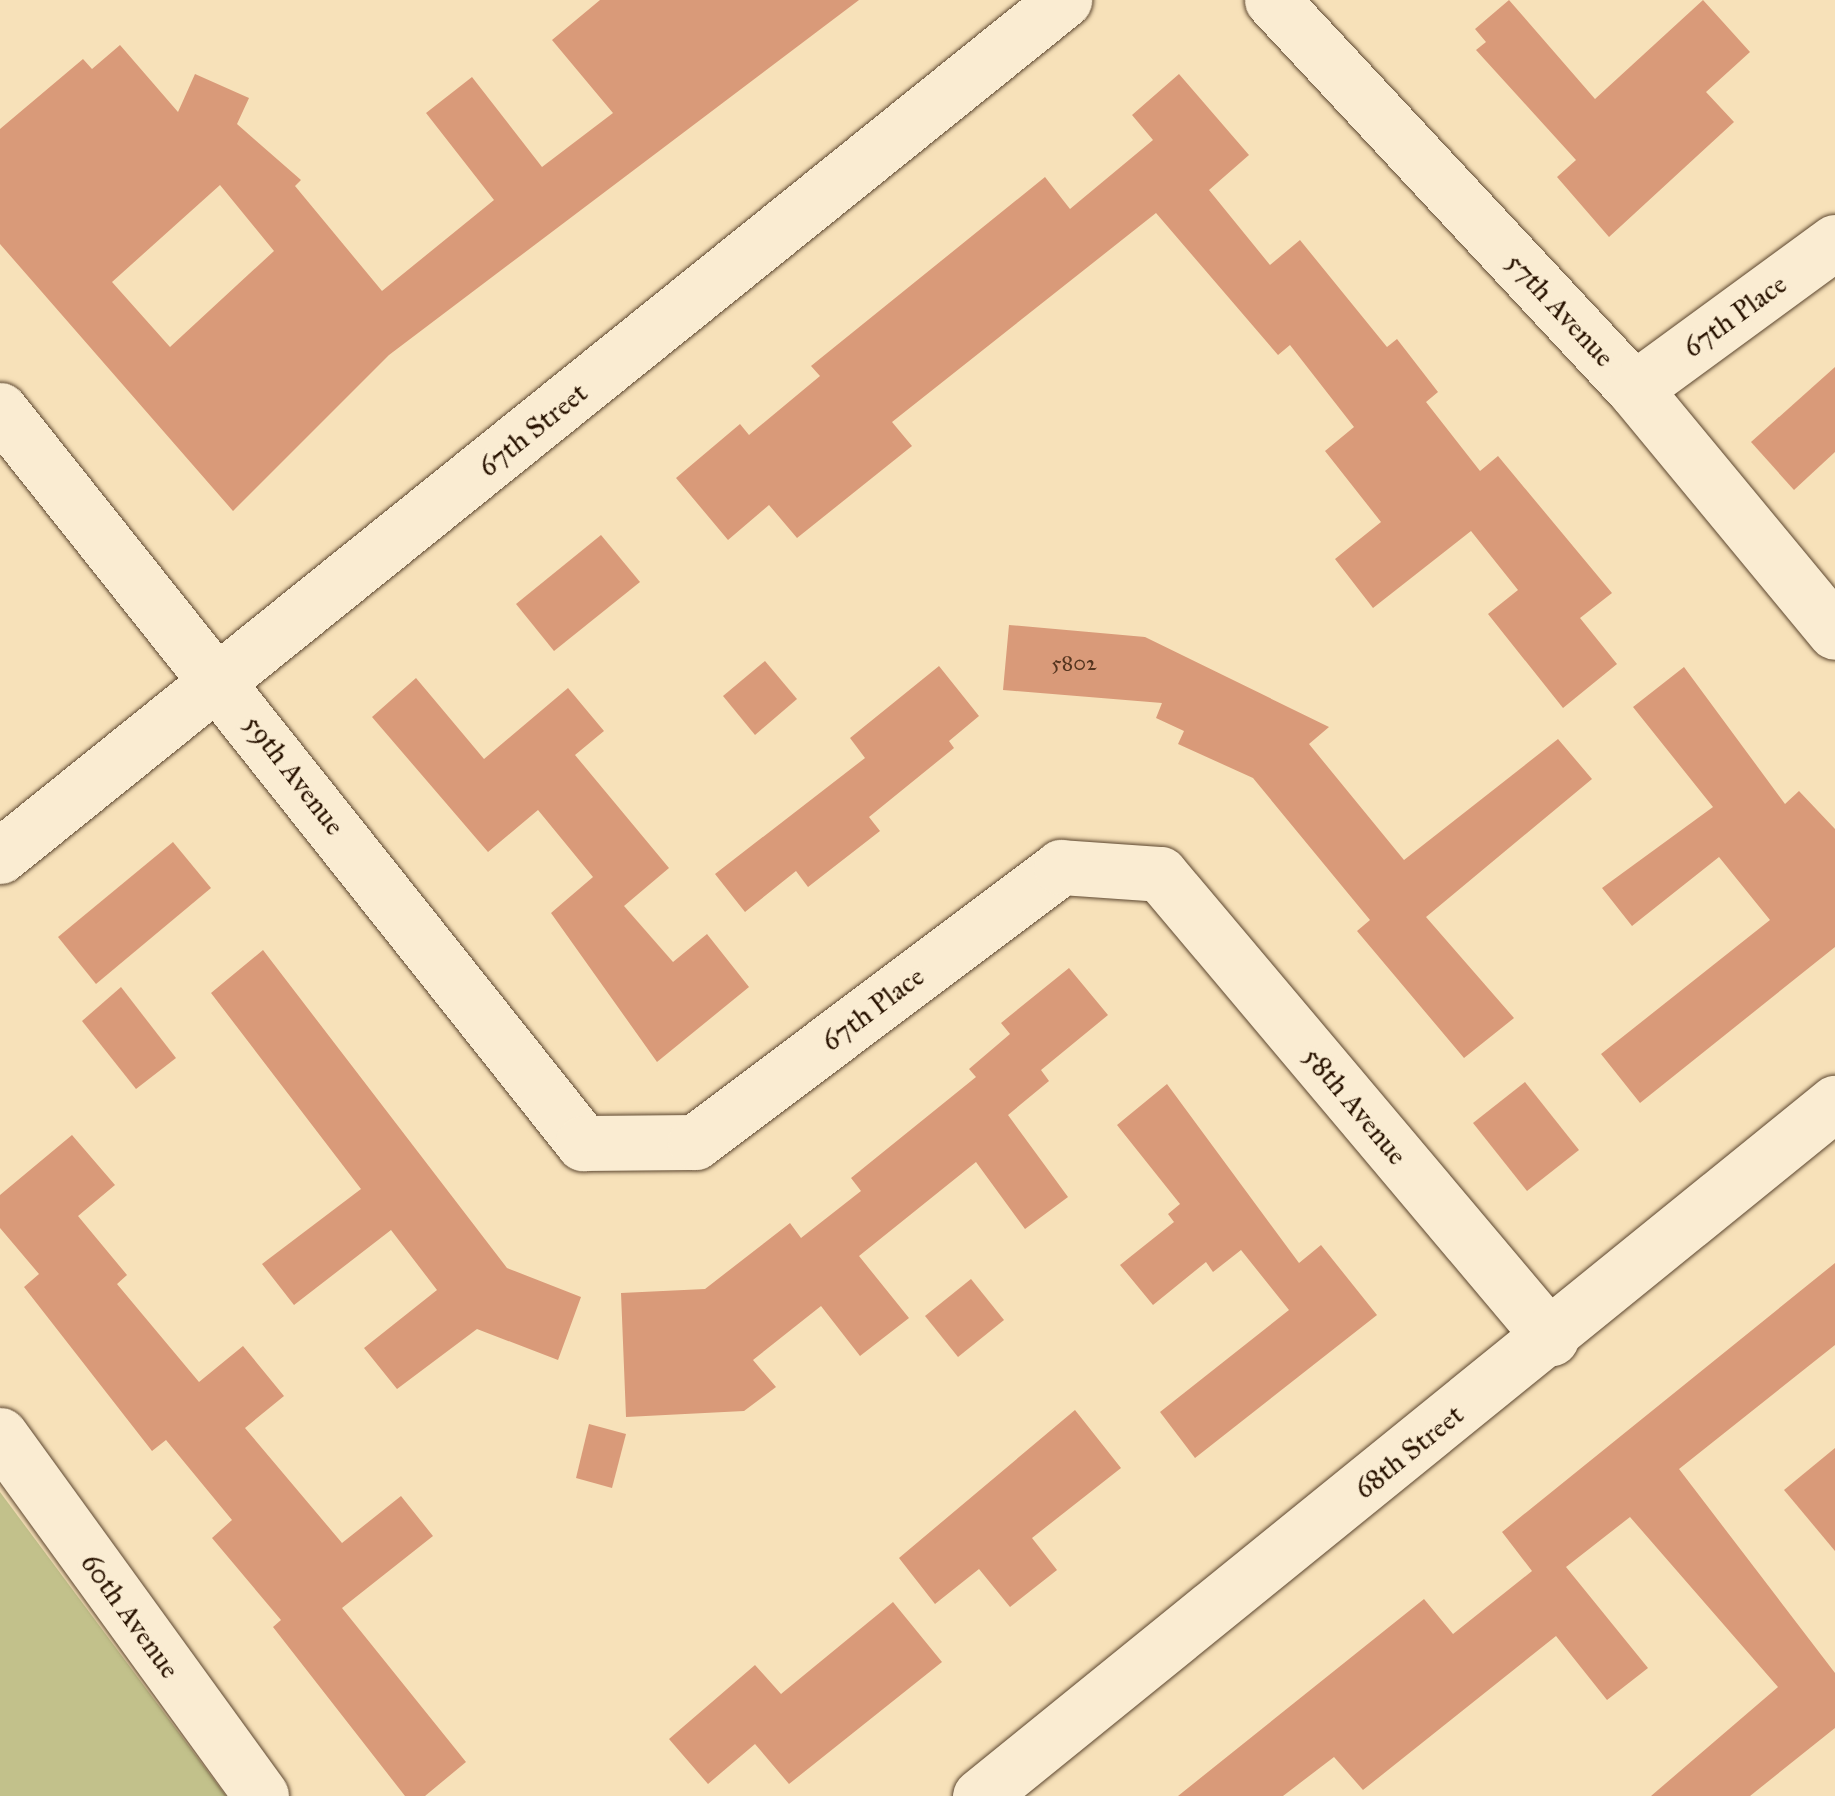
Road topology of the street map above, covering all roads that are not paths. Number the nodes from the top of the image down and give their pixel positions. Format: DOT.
graph roads {
  1 [pos="1064,0"];
  2 [pos="1272,0"];
  3 [pos="1835,242"];
  4 [pos="1634,390"];
  5 [pos="0,410"];
  6 [pos="1835,632"];
  7 [pos="222,682"];
  8 [pos="0,856"];
  9 [pos="1160,874"];
  10 [pos="1835,1103"];
  11 [pos="583,1144"];
  12 [pos="1551,1338"];
  13 [pos="0,1435"];
  14 [pos="261,1796"];
  15 [pos="980,1796"];
  1 -- 7 [label="street, 67th Street"];
  2 -- 4 [label="street, 57th Avenue"];
  3 -- 4 [label="street, 67th Place"];
  4 -- 6 [label="street, 57th Avenue"];
  5 -- 7 [label="street, 59th Avenue"];
  7 -- 8 [label="street, 67th Street"];
  7 -- 11 [label="street, 59th Avenue"];
  9 -- 11 [label="street, 67th Place"];
  9 -- 12 [label="street, 58th Avenue"];
  10 -- 12 [label="street, 68th Street"];
  12 -- 15 [label="street, 68th Street"];
  13 -- 14 [label="street, 60th Avenue"];
}
